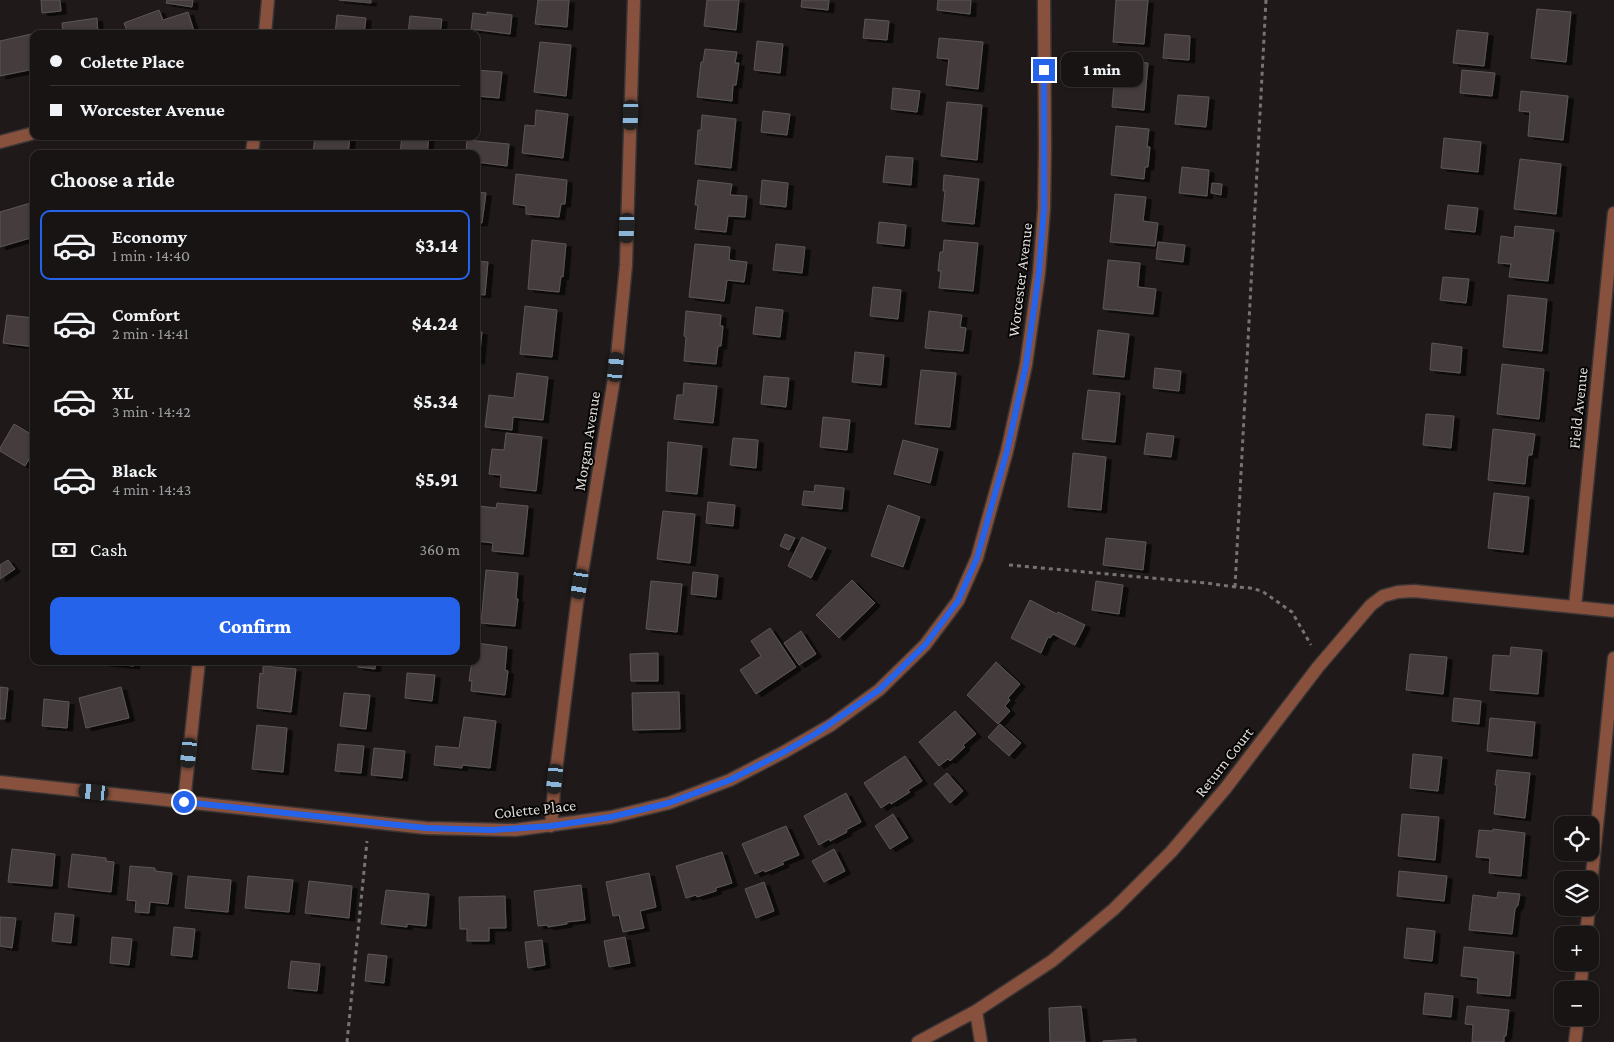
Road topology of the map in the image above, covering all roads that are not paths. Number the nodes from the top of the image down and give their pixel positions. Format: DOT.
graph roads {
  1 [pos="268,0"];
  2 [pos="634,0"];
  3 [pos="1044,0"];
  4 [pos="265,30"];
  5 [pos="30,134"];
  6 [pos="0,142"];
  7 [pos="1614,213"];
  8 [pos="977,558"];
  9 [pos="1575,607"];
  10 [pos="1614,611"];
  11 [pos="1614,658"];
  12 [pos="199,665"];
  13 [pos="0,782"];
  14 [pos="184,802"];
  15 [pos="551,826"];
  16 [pos="1592,871"];
  17 [pos="976,1011"];
  18 [pos="1577,1026"];
  19 [pos="918,1042"];
  20 [pos="981,1042"];
  21 [pos="1575,1042"];
  1 -- 4 [label="street"];
  2 -- 15 [label="street, Morgan Avenue"];
  3 -- 8 [label="street, Worcester Avenue"];
  5 -- 6 [label="street"];
  7 -- 9 [label="street, Field Avenue"];
  8 -- 15 [label="street, Colette Place"];
  9 -- 10 [label="street, Return Court"];
  9 -- 17 [label="street, Return Court"];
  11 -- 16 [label="street"];
  12 -- 14 [label="street"];
  13 -- 14 [label="street, Colette Place"];
  14 -- 15 [label="street, Colette Place"];
  17 -- 19 [label="street, Return Court"];
  17 -- 20 [label="street"];
  18 -- 21 [label="street"];
}
